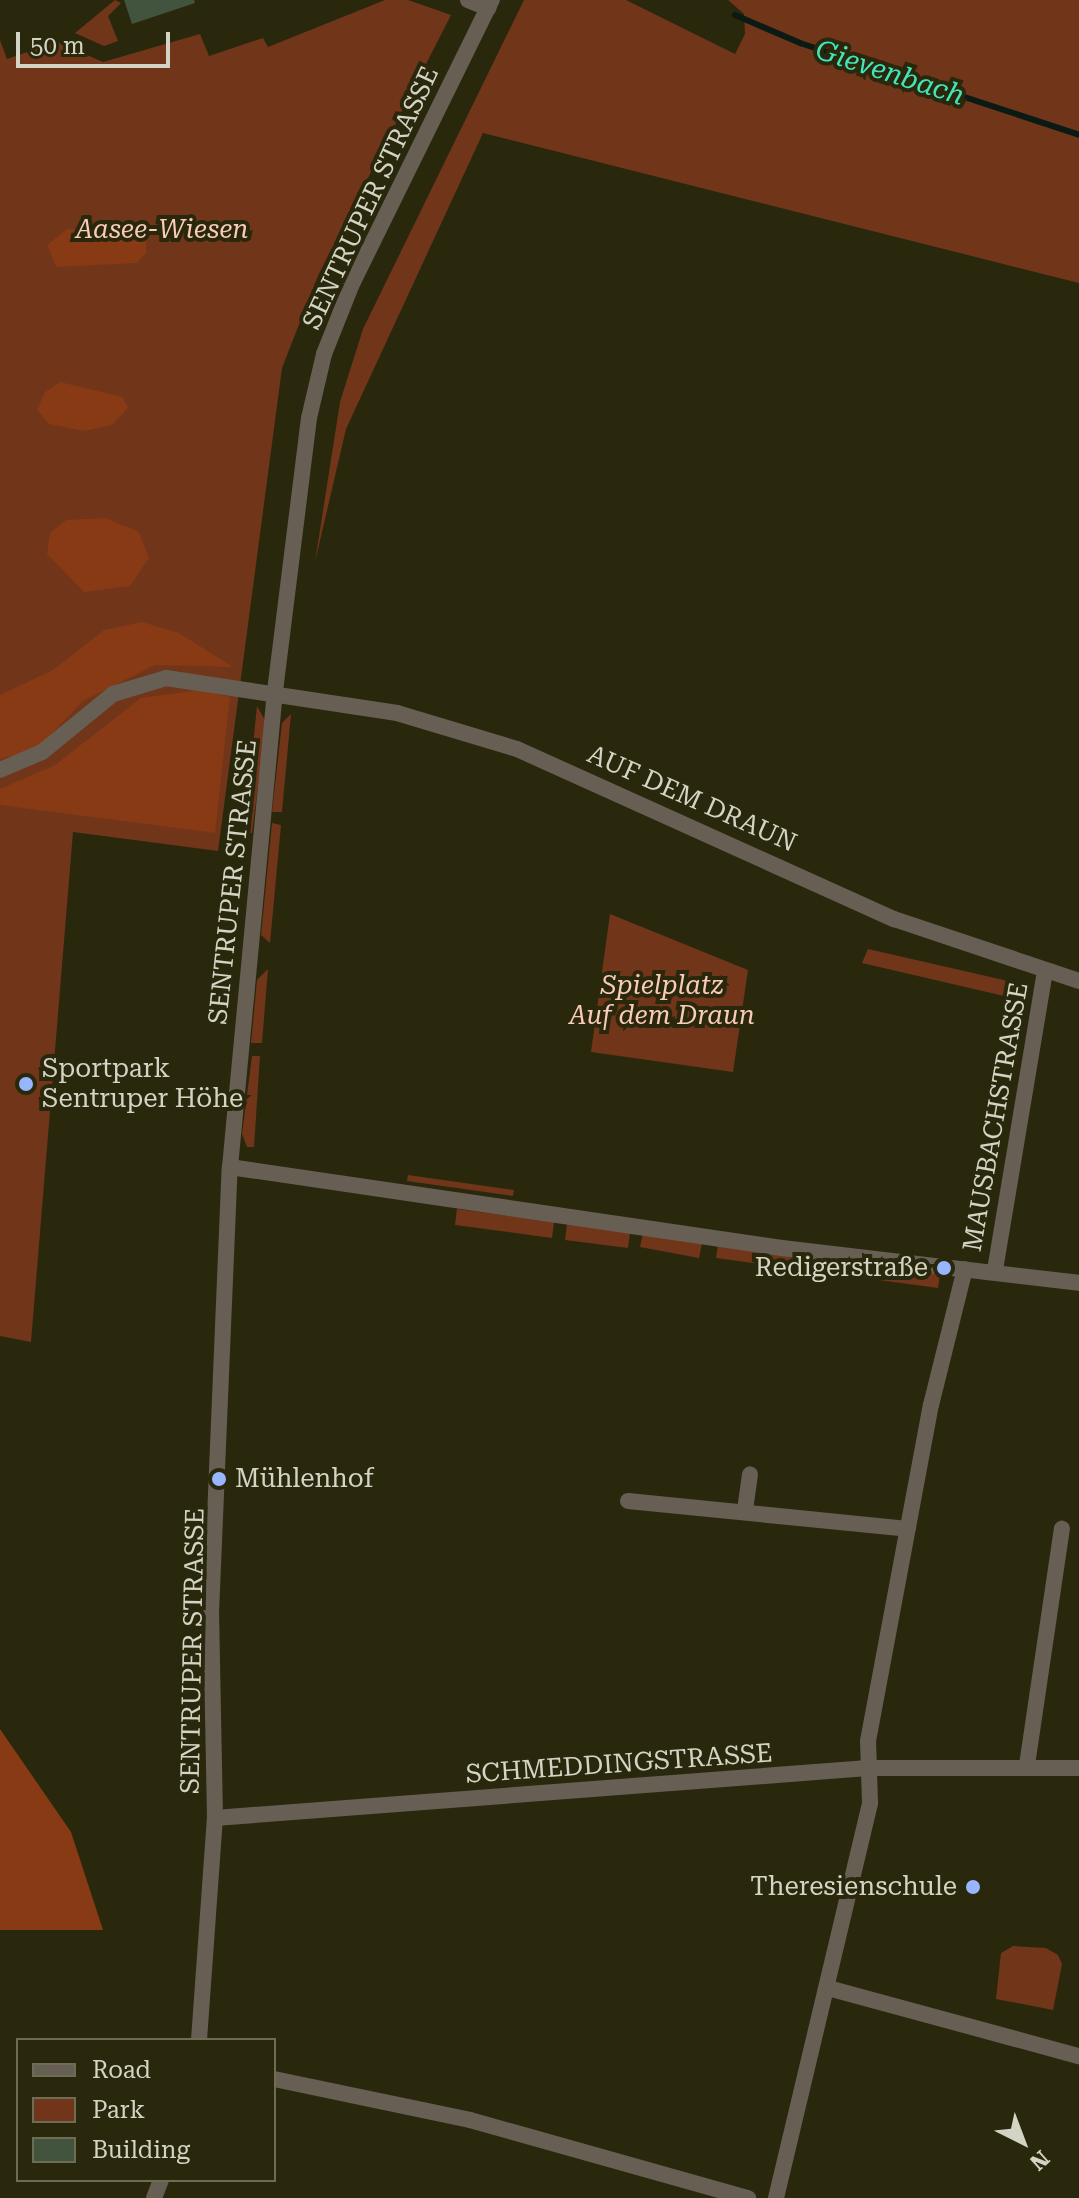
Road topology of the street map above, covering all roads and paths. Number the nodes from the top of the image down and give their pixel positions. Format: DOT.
graph roads {
  1 [pos="468,0"];
  2 [pos="490,4"];
  3 [pos="275,691"];
  4 [pos="0,770"];
  5 [pos="1045,972"];
  6 [pos="1079,981"];
  7 [pos="230,1167"];
  8 [pos="965,1269"];
  9 [pos="995,1270"];
  10 [pos="1079,1283"];
  11 [pos="750,1474"];
  12 [pos="628,1501"];
  13 [pos="745,1510"];
  14 [pos="908,1529"];
  15 [pos="1062,1529"];
  16 [pos="1027,1765"];
  17 [pos="868,1768"];
  18 [pos="1079,1768"];
  19 [pos="215,1818"];
  20 [pos="828,1988"];
  21 [pos="199,2038"];
  22 [pos="1079,2056"];
  23 [pos="276,2079"];
  24 [pos="748,2198"];
  25 [pos="776,2198"];
  1 -- 2 [label="street, SENTRUPER STRASSE"];
  2 -- 3 [label="street, SENTRUPER STRASSE"];
  3 -- 4 [label="street, AUF DEM DRAUN"];
  3 -- 5 [label="street, AUF DEM DRAUN"];
  3 -- 7 [label="street, SENTRUPER STRASSE"];
  5 -- 6 [label="street, AUF DEM DRAUN"];
  5 -- 9 [label="street, MAUSBACHSTRASSE"];
  7 -- 8 [label="street"];
  7 -- 19 [label="street, SENTRUPER STRASSE"];
  8 -- 9 [label="street"];
  8 -- 14 [label="street, MAUSBACHSTRASSE"];
  9 -- 10 [label="street"];
  11 -- 13 [label="street"];
  12 -- 13 [label="street"];
  13 -- 14 [label="street"];
  14 -- 17 [label="street, MAUSBACHSTRASSE"];
  15 -- 16 [label="street"];
  16 -- 17 [label="street, SCHMEDDINGSTRASSE"];
  16 -- 18 [label="street, SCHMEDDINGSTRASSE"];
  17 -- 19 [label="street, SCHMEDDINGSTRASSE"];
  17 -- 20 [label="street, MAUSBACHSTRASSE"];
  19 -- 21 [label="street, SENTRUPER STRASSE"];
  20 -- 22 [label="street"];
  20 -- 25 [label="street, MAUSBACHSTRASSE"];
  23 -- 24 [label="street"];
}
